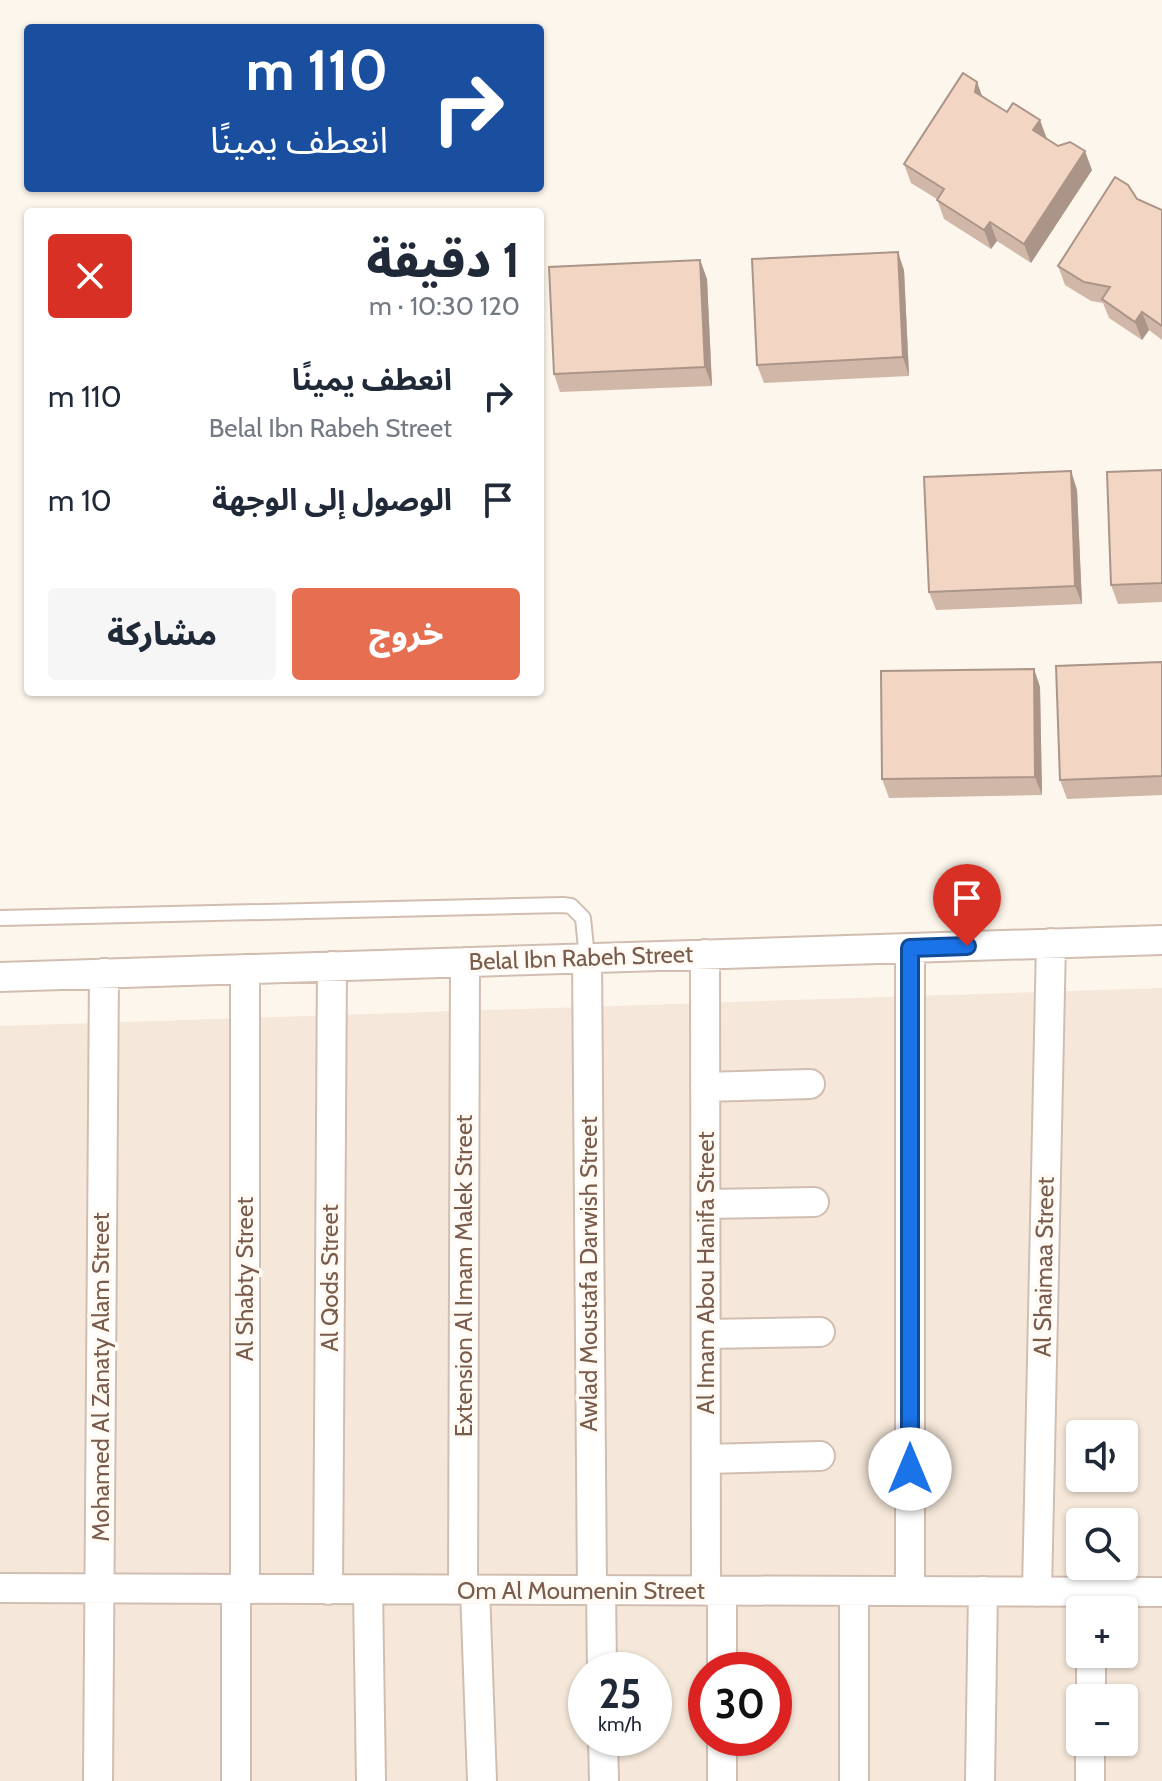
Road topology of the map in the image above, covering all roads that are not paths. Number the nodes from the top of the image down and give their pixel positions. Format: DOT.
graph roads {
  1 [pos="0,918"];
  2 [pos="1162,940"];
  3 [pos="1051,943"];
  4 [pos="910,948"];
  5 [pos="705,954"];
  6 [pos="587,958"];
  7 [pos="465,962"];
  8 [pos="332,966"];
  9 [pos="245,969"];
  10 [pos="104,973"];
  11 [pos="0,977"];
  12 [pos="810,1084"];
  13 [pos="705,1087"];
  14 [pos="814,1202"];
  15 [pos="706,1204"];
  16 [pos="820,1332"];
  17 [pos="706,1334"];
  18 [pos="820,1456"];
  19 [pos="706,1459"];
  20 [pos="0,1588"];
  21 [pos="99,1589"];
  22 [pos="240,1590"];
  23 [pos="328,1590"];
  24 [pos="368,1590"];
  25 [pos="469,1590"];
  26 [pos="596,1591"];
  27 [pos="714,1591"];
  28 [pos="854,1591"];
  29 [pos="910,1591"];
  30 [pos="983,1591"];
  31 [pos="1037,1592"];
  32 [pos="1162,1592"];
  33 [pos="1130,1596"];
  34 [pos="1066,1597"];
  35 [pos="601,1652"];
  36 [pos="720,1652"];
  37 [pos="603,1756"];
  38 [pos="722,1756"];
  39 [pos="1090,1756"];
  40 [pos="98,1781"];
  41 [pos="236,1781"];
  42 [pos="371,1781"];
  43 [pos="482,1781"];
  44 [pos="604,1781"];
  45 [pos="722,1781"];
  46 [pos="854,1781"];
  47 [pos="980,1781"];
  48 [pos="1090,1781"];
  1 -- 6 [label="lane"];
  2 -- 3 [label="street, Belal Ibn Rabeh Street"];
  3 -- 4 [label="street, Belal Ibn Rabeh Street"];
  3 -- 31 [label="street, Al Shaimaa Street"];
  4 -- 5 [label="street, Belal Ibn Rabeh Street"];
  4 -- 29 [label="street"];
  5 -- 6 [label="street, Belal Ibn Rabeh Street"];
  5 -- 13 [label="street, Al Imam Abou Hanifa Street"];
  6 -- 7 [label="street, Belal Ibn Rabeh Street"];
  6 -- 26 [label="street, Awlad Moustafa Darwish Street"];
  7 -- 8 [label="street, Belal Ibn Rabeh Street"];
  7 -- 25 [label="street, Extension Al Imam Malek Street"];
  8 -- 9 [label="street, Belal Ibn Rabeh Street"];
  8 -- 23 [label="street, Al Qods Street"];
  9 -- 10 [label="street, Belal Ibn Rabeh Street"];
  9 -- 22 [label="street, Al Shabty Street"];
  10 -- 11 [label="street, Belal Ibn Rabeh Street"];
  10 -- 21 [label="street, Mohamed Al Zanaty Alam Street"];
  12 -- 13 [label="street"];
  13 -- 15 [label="street, Al Imam Abou Hanifa Street"];
  14 -- 15 [label="street"];
  15 -- 17 [label="street, Al Imam Abou Hanifa Street"];
  16 -- 17 [label="street"];
  17 -- 19 [label="street, Al Imam Abou Hanifa Street"];
  18 -- 19 [label="street"];
  19 -- 27 [label="street, Al Imam Abou Hanifa Street"];
  20 -- 21 [label="street, Om Al Moumenin Street"];
  21 -- 22 [label="street, Om Al Moumenin Street"];
  21 -- 40 [label="street, Mohamed Al Zanaty Alam Street"];
  22 -- 23 [label="street, Om Al Moumenin Street"];
  22 -- 41 [label="street, Al Shabty Street"];
  23 -- 24 [label="street, Om Al Moumenin Street"];
  24 -- 25 [label="street, Om Al Moumenin Street"];
  24 -- 42 [label="street"];
  25 -- 26 [label="street, Om Al Moumenin Street"];
  25 -- 43 [label="street, Extension Al Imam Malek Street"];
  26 -- 27 [label="street, Om Al Moumenin Street"];
  26 -- 35 [label="street, Awlad Moustafa Darwish Street"];
  27 -- 28 [label="street, Om Al Moumenin Street"];
  27 -- 36 [label="street, Al Imam Abou Hanifa Street"];
  28 -- 29 [label="street, Om Al Moumenin Street"];
  28 -- 46 [label="street"];
  29 -- 30 [label="street, Om Al Moumenin Street"];
  30 -- 31 [label="street, Om Al Moumenin Street"];
  30 -- 47 [label="street"];
  31 -- 34 [label="street, Om Al Moumenin Street"];
  32 -- 33 [label="street, Om Al Moumenin Street"];
  37 -- 44 [label="street"];
  38 -- 45 [label="street"];
  39 -- 48 [label="street"];
}
